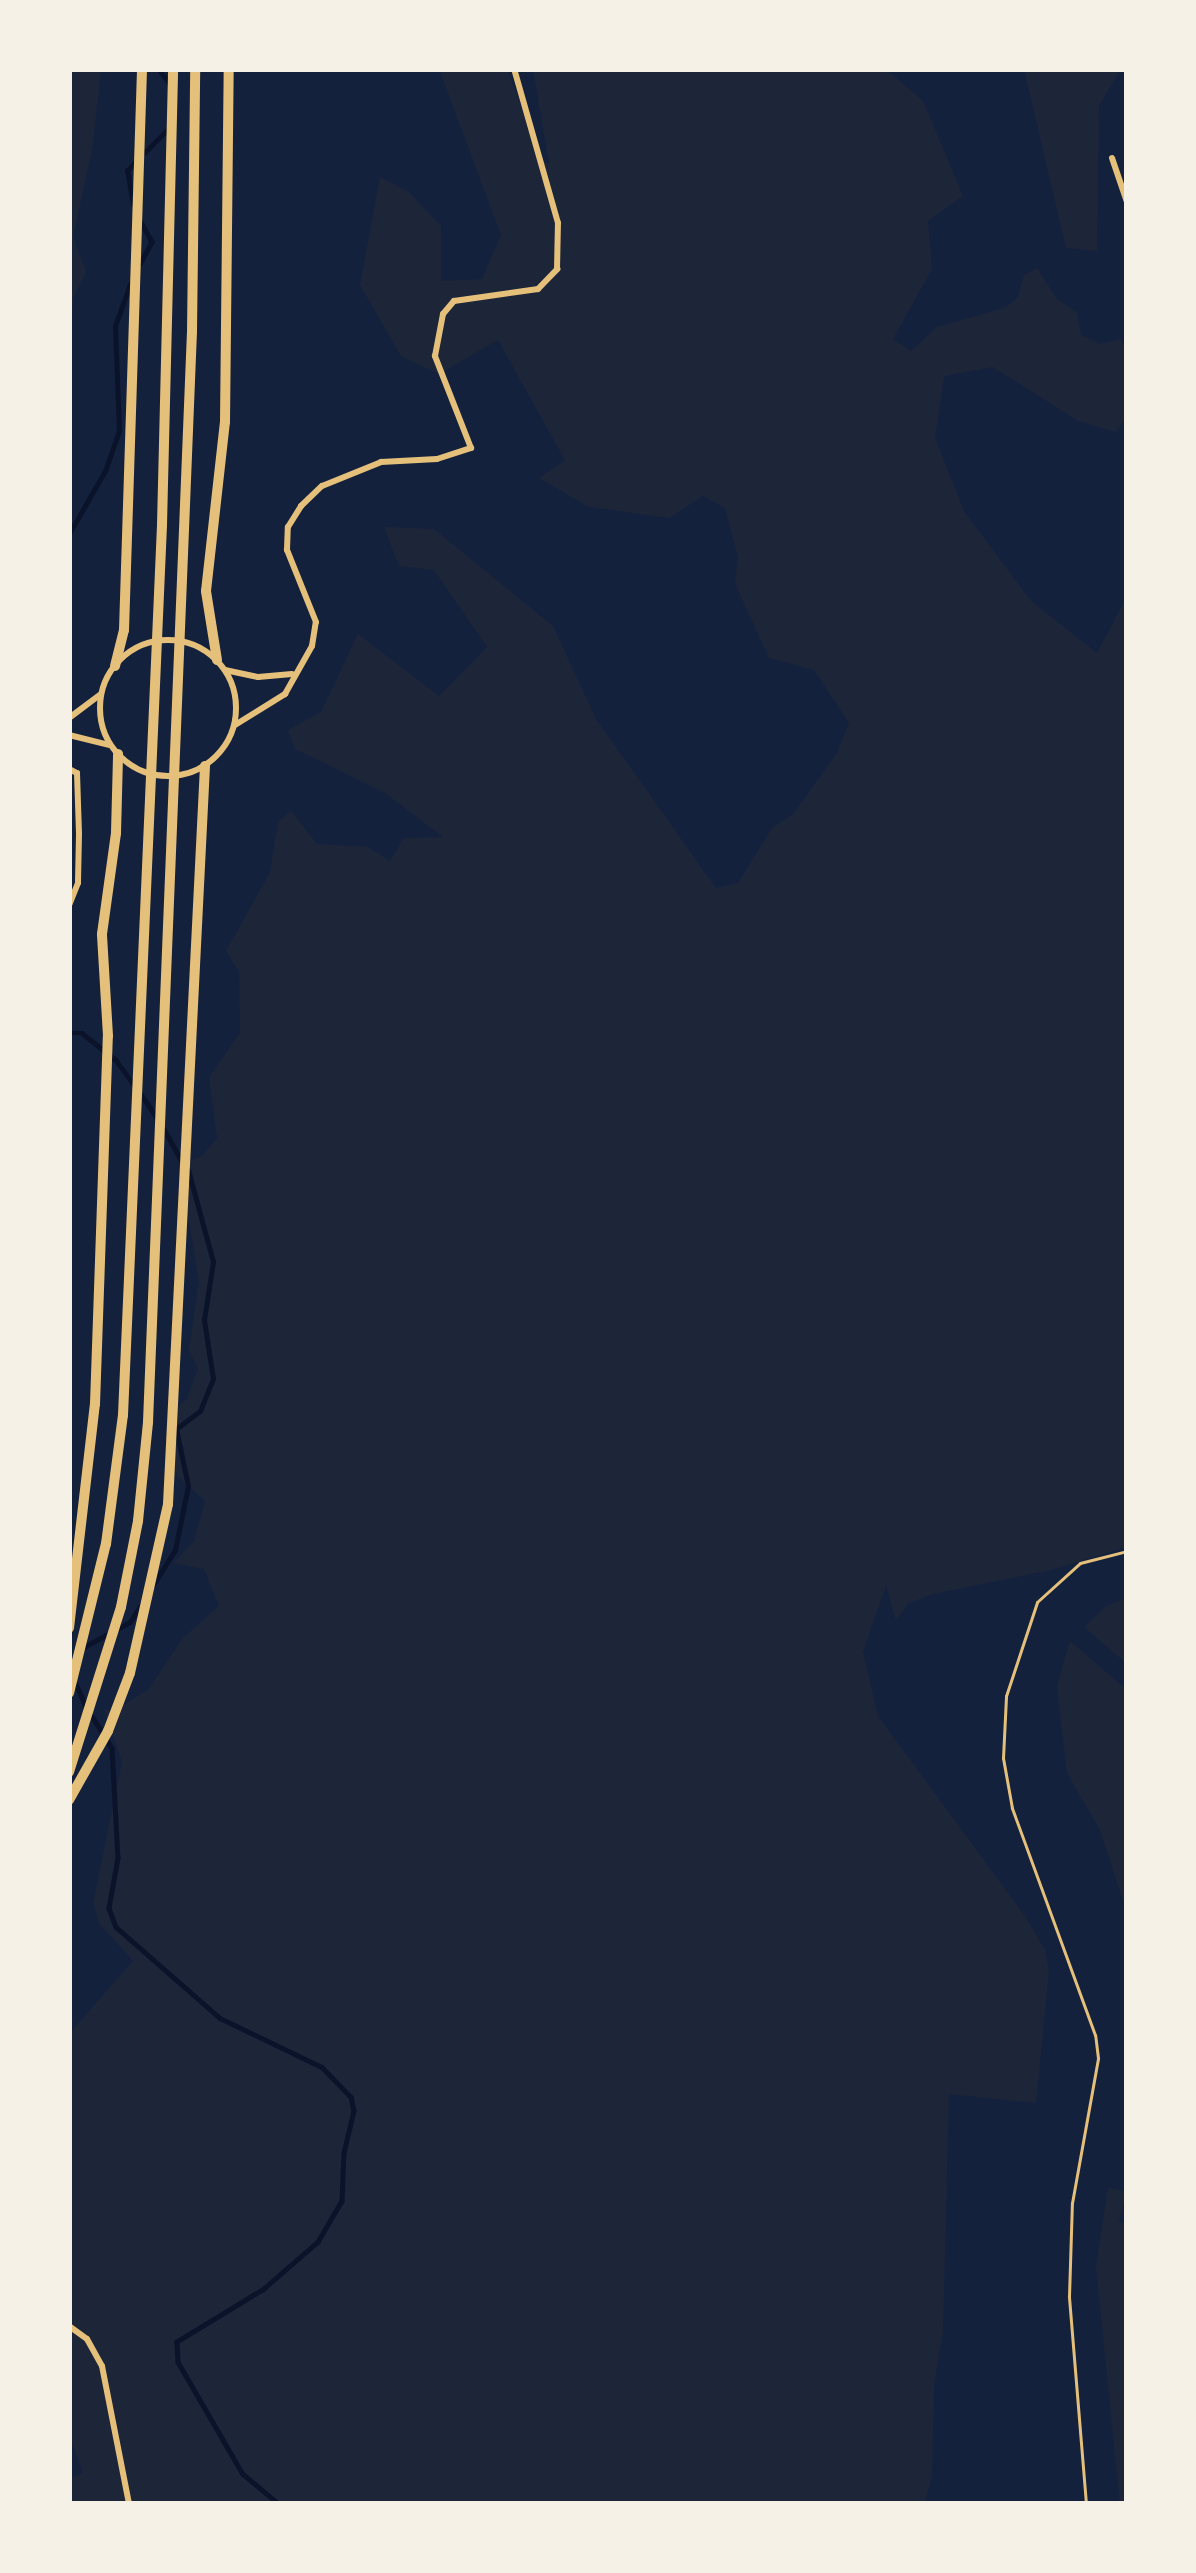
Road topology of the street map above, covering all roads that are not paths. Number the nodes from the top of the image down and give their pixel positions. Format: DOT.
graph roads {
  1 [pos="142,69"];
  2 [pos="172,69"];
  3 [pos="196,69"];
  4 [pos="229,69"];
  5 [pos="514,69"];
  6 [pos="1112,158"];
  7 [pos="1127,202"];
  8 [pos="221,665"];
  9 [pos="115,666"];
  10 [pos="294,673"];
  11 [pos="102,694"];
  12 [pos="69,718"];
  13 [pos="235,724"];
  14 [pos="69,735"];
  15 [pos="115,750"];
  16 [pos="205,766"];
  17 [pos="69,770"];
  18 [pos="69,905"];
  19 [pos="1127,1551"];
  20 [pos="69,1628"];
  21 [pos="69,1693"];
  22 [pos="71,1766"];
  23 [pos="69,1800"];
  24 [pos="69,2326"];
  25 [pos="129,2504"];
  26 [pos="1086,2504"];
  1 -- 9 [label="highway"];
  2 -- 21 [label="highway"];
  3 -- 22 [label="highway"];
  4 -- 8 [label="highway"];
  5 -- 10 [label="street"];
  6 -- 7 [label="street"];
  8 -- 9 [label="street"];
  8 -- 10 [label="street"];
  8 -- 13 [label="street"];
  9 -- 11 [label="street"];
  10 -- 13 [label="street"];
  11 -- 12 [label="street"];
  11 -- 15 [label="street"];
  13 -- 16 [label="street"];
  14 -- 15 [label="street"];
  15 -- 16 [label="street"];
  15 -- 20 [label="highway"];
  16 -- 23 [label="highway"];
  17 -- 18 [label="street"];
  19 -- 26 [label="lane"];
  24 -- 25 [label="street"];
}
